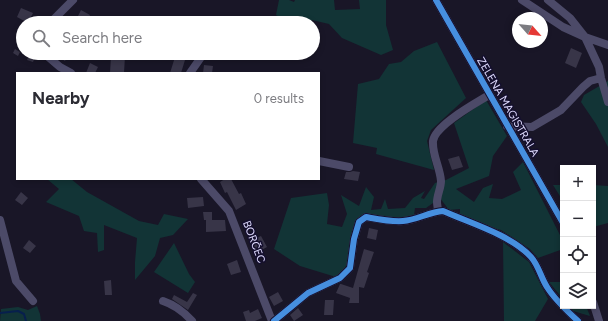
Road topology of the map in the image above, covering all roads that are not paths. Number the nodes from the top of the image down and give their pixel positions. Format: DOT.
graph roads {
  1 [pos="73,0"];
  2 [pos="522,0"];
  3 [pos="548,0"];
  4 [pos="439,1"];
  5 [pos="57,16"];
  6 [pos="585,37"];
  7 [pos="608,45"];
  8 [pos="52,60"];
  9 [pos="199,60"];
  10 [pos="69,72"];
  11 [pos="191,72"];
  12 [pos="601,78"];
  13 [pos="489,94"];
  14 [pos="608,102"];
  15 [pos="507,126"];
  16 [pos="320,161"];
  17 [pos="349,167"];
  18 [pos="202,180"];
  19 [pos="438,211"];
  20 [pos="560,218"];
  21 [pos="0,220"];
  22 [pos="33,301"];
  23 [pos="163,301"];
  24 [pos="595,309"];
  25 [pos="192,321"];
  26 [pos="273,321"];
  27 [pos="578,321"];
  28 [pos="599,321"];
  1 -- 5 [label="street"];
  2 -- 6 [label="street"];
  3 -- 6 [label="street"];
  4 -- 13 [label="street, ZELENA MAGISTRALA"];
  6 -- 7 [label="street"];
  6 -- 12 [label="street"];
  8 -- 10 [label="street"];
  9 -- 11 [label="street"];
  12 -- 14 [label="street"];
  12 -- 15 [label="street"];
  13 -- 15 [label="street, ZELENA MAGISTRALA"];
  13 -- 19 [label="street"];
  15 -- 20 [label="street, ZELENA MAGISTRALA"];
  16 -- 17 [label="street"];
  18 -- 26 [label="street, BORČEC"];
  19 -- 26 [label="street"];
  19 -- 27 [label="street"];
  21 -- 22 [label="street"];
  23 -- 25 [label="street"];
  24 -- 28 [label="street"];
}
